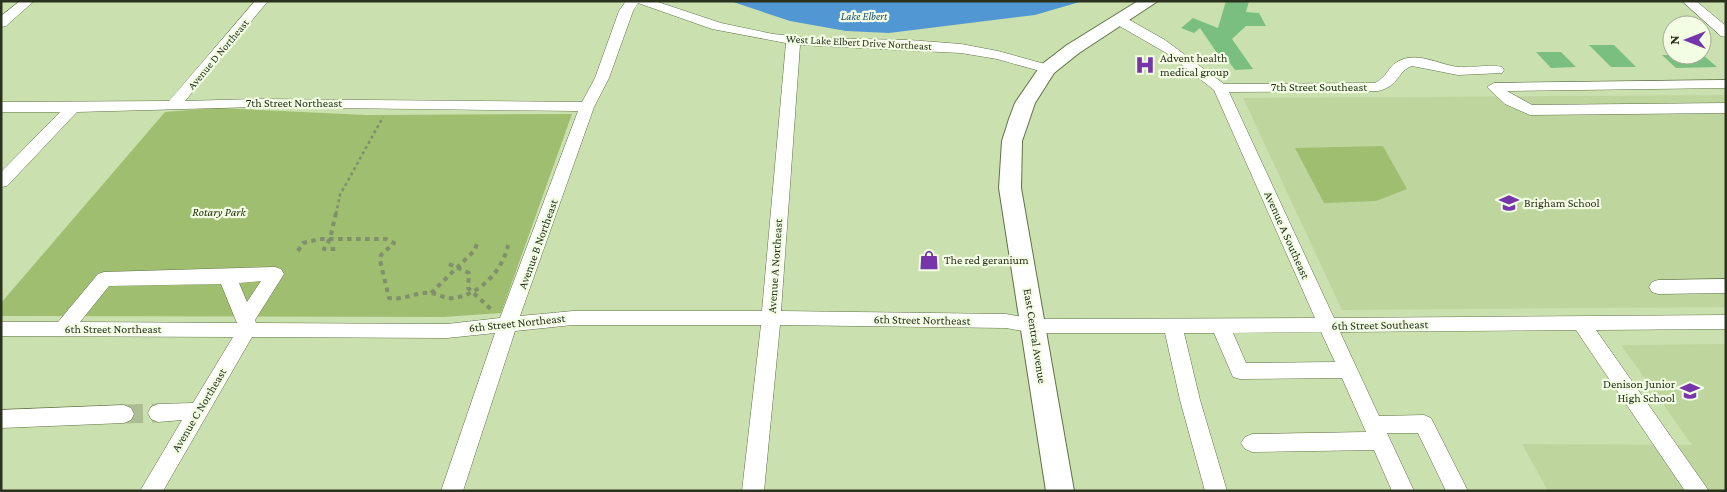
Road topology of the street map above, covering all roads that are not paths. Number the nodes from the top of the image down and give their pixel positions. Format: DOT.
graph roads {
  1 [pos="28,1"];
  2 [pos="262,1"];
  3 [pos="633,1"];
  4 [pos="643,1"];
  5 [pos="1150,1"];
  6 [pos="1688,1"];
  7 [pos="1121,21"];
  8 [pos="1,23"];
  9 [pos="1726,33"];
  10 [pos="794,41"];
  11 [pos="1047,69"];
  12 [pos="1497,70"];
  13 [pos="1726,84"];
  14 [pos="1220,88"];
  15 [pos="173,106"];
  16 [pos="1,107"];
  17 [pos="587,107"];
  18 [pos="73,108"];
  19 [pos="1726,108"];
  20 [pos="1,182"];
  21 [pos="227,277"];
  22 [pos="1726,286"];
  23 [pos="1658,287"];
  24 [pos="501,317"];
  25 [pos="771,318"];
  26 [pos="1726,322"];
  27 [pos="1581,323"];
  28 [pos="247,325"];
  29 [pos="1033,326"];
  30 [pos="1173,326"];
  31 [pos="1222,326"];
  32 [pos="1328,326"];
  33 [pos="1,329"];
  34 [pos="63,329"];
  35 [pos="1348,370"];
  36 [pos="199,411"];
  37 [pos="158,413"];
  38 [pos="124,414"];
  39 [pos="1,418"];
  40 [pos="1376,433"];
  41 [pos="1252,443"];
  42 [pos="151,491"];
  43 [pos="452,491"];
  44 [pos="753,491"];
  45 [pos="1060,491"];
  46 [pos="1216,491"];
  47 [pos="1402,491"];
  48 [pos="1457,491"];
  49 [pos="1698,491"];
  1 -- 8 [label="street"];
  2 -- 15 [label="street, Avenue D Northeast"];
  3 -- 17 [label="street, Avenue B Northeast"];
  4 -- 10 [label="street, West Lake Elbert Drive Northeast"];
  5 -- 7 [label="main road, East Central Avenue"];
  6 -- 9 [label="street"];
  7 -- 11 [label="main road, East Central Avenue"];
  7 -- 14 [label="street, Avenue A Southeast"];
  10 -- 11 [label="street, West Lake Elbert Drive Northeast"];
  10 -- 25 [label="street, Avenue A Northeast"];
  11 -- 29 [label="main road, East Central Avenue"];
  12 -- 14 [label="street, 7th Street Southeast"];
  13 -- 19 [label="street"];
  14 -- 32 [label="street, Avenue A Southeast"];
  15 -- 17 [label="street, 7th Street Northeast"];
  15 -- 18 [label="street, 7th Street Northeast"];
  16 -- 18 [label="street, 7th Street Northeast"];
  17 -- 24 [label="street, Avenue B Northeast"];
  18 -- 20 [label="street"];
  21 -- 28 [label="street"];
  21 -- 28 [label="street, Avenue C Northeast"];
  21 -- 34 [label="street"];
  22 -- 23 [label="street"];
  24 -- 25 [label="street, 6th Street Northeast"];
  24 -- 28 [label="street, 6th Street Northeast"];
  24 -- 43 [label="street, Avenue B Northeast"];
  25 -- 29 [label="street, 6th Street Northeast"];
  25 -- 44 [label="street, Avenue A Northeast"];
  26 -- 27 [label="street, 6th Street Southeast"];
  27 -- 32 [label="street, 6th Street Southeast"];
  27 -- 49 [label="street"];
  28 -- 34 [label="street, 6th Street Northeast"];
  28 -- 36 [label="street, Avenue C Northeast"];
  29 -- 30 [label="street, 6th Street Southeast"];
  29 -- 45 [label="main road, East Central Avenue"];
  30 -- 31 [label="street, 6th Street Southeast"];
  30 -- 46 [label="street"];
  31 -- 32 [label="street, 6th Street Southeast"];
  31 -- 35 [label="street"];
  32 -- 35 [label="street, Avenue A Southeast"];
  33 -- 34 [label="street, 6th Street Northeast"];
  35 -- 40 [label="street, Avenue A Southeast"];
  36 -- 37 [label="street"];
  36 -- 42 [label="street, Avenue C Northeast"];
  38 -- 39 [label="street"];
  40 -- 41 [label="street"];
  40 -- 47 [label="street, Avenue A Southeast"];
  40 -- 48 [label="street"];
}
